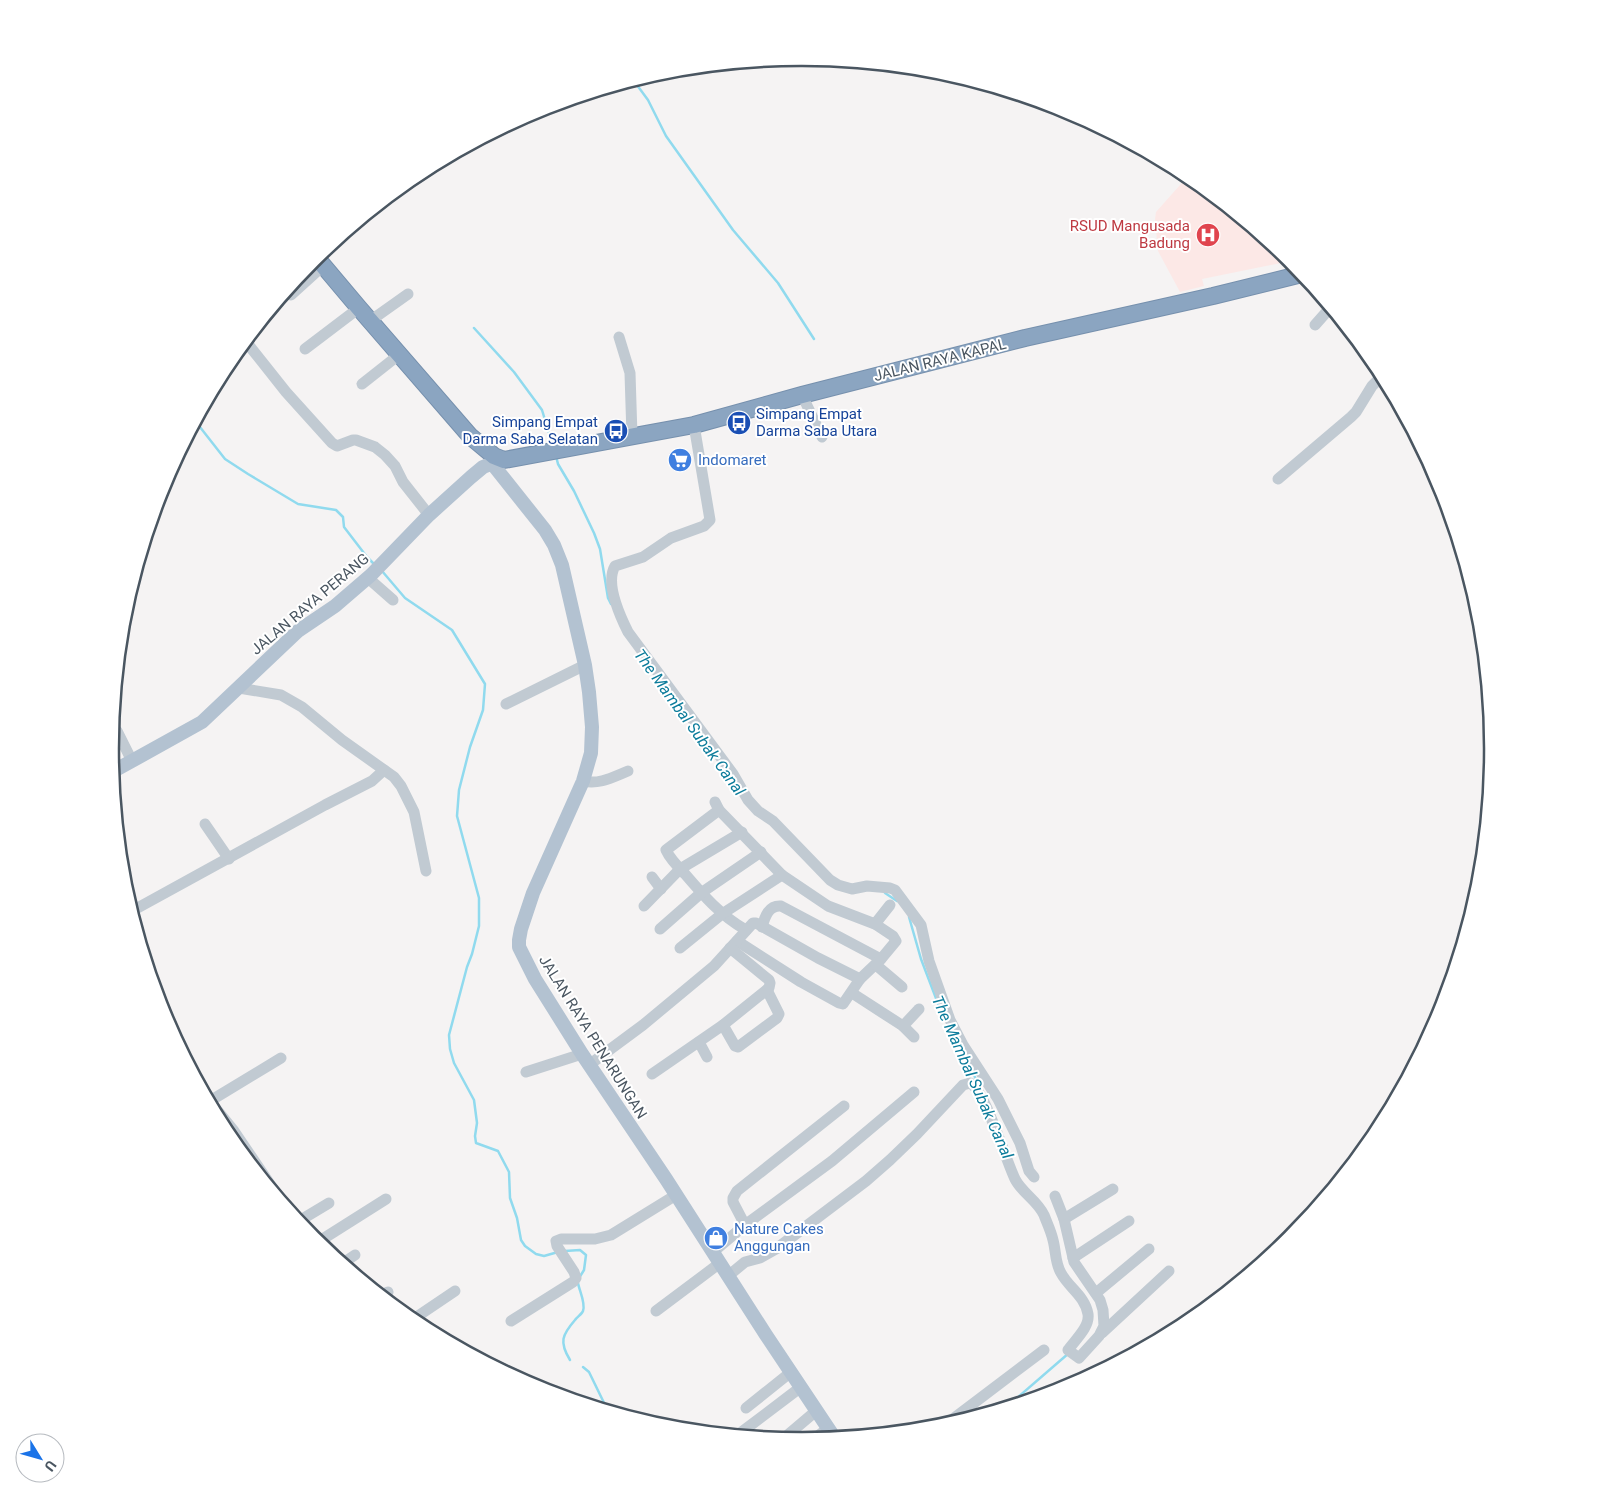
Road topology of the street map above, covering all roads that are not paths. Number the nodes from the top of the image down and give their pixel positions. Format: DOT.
graph roads {
  1 [pos="322,263"];
  2 [pos="1293,276"];
  3 [pos="408,294"];
  4 [pos="359,308"];
  5 [pos="1326,312"];
  6 [pos="370,321"];
  7 [pos="1315,325"];
  8 [pos="619,337"];
  9 [pos="250,347"];
  10 [pos="305,349"];
  11 [pos="400,354"];
  12 [pos="1376,382"];
  13 [pos="362,384"];
  14 [pos="802,395"];
  15 [pos="694,425"];
  16 [pos="632,436"];
  17 [pos="822,437"];
  18 [pos="493,459"];
  19 [pos="1278,479"];
  20 [pos="429,515"];
  21 [pos="369,577"];
  22 [pos="393,600"];
  23 [pos="585,665"];
  24 [pos="239,688"];
  25 [pos="506,704"];
  26 [pos="119,736"];
  27 [pos="132,761"];
  28 [pos="119,768"];
  29 [pos="384,770"];
  30 [pos="628,770"];
  31 [pos="583,781"];
  32 [pos="205,824"];
  33 [pos="742,832"];
  34 [pos="761,852"];
  35 [pos="229,859"];
  36 [pos="680,869"];
  37 [pos="426,871"];
  38 [pos="782,875"];
  39 [pos="652,877"];
  40 [pos="661,889"];
  41 [pos="701,893"];
  42 [pos="890,905"];
  43 [pos="644,906"];
  44 [pos="138,908"];
  45 [pos="722,914"];
  46 [pos="875,924"];
  47 [pos="762,927"];
  48 [pos="660,929"];
  49 [pos="746,930"];
  50 [pos="734,944"];
  51 [pos="680,948"];
  52 [pos="878,962"];
  53 [pos="860,979"];
  54 [pos="902,987"];
  55 [pos="767,990"];
  56 [pos="852,993"];
  57 [pos="919,1009"];
  58 [pos="723,1025"];
  59 [pos="903,1026"];
  60 [pos="914,1037"];
  61 [pos="699,1042"];
  62 [pos="707,1057"];
  63 [pos="281,1058"];
  64 [pos="585,1058"];
  65 [pos="526,1072"];
  66 [pos="652,1074"];
  67 [pos="914,1092"];
  68 [pos="216,1100"];
  69 [pos="844,1106"];
  70 [pos="1008,1121"];
  71 [pos="994,1128"];
  72 [pos="1034,1177"];
  73 [pos="1113,1189"];
  74 [pos="676,1195"];
  75 [pos="1055,1196"];
  76 [pos="386,1199"];
  77 [pos="329,1203"];
  78 [pos="305,1217"];
  79 [pos="1064,1219"];
  80 [pos="1129,1221"];
  81 [pos="745,1226"];
  82 [pos="325,1238"];
  83 [pos="1149,1249"];
  84 [pos="355,1255"];
  85 [pos="716,1258"];
  86 [pos="1073,1258"];
  87 [pos="348,1259"];
  88 [pos="1169,1270"];
  89 [pos="728,1276"];
  90 [pos="455,1291"];
  91 [pos="1096,1293"];
  92 [pos="656,1311"];
  93 [pos="419,1315"];
  94 [pos="511,1321"];
  95 [pos="1098,1336"];
  96 [pos="1044,1350"];
  97 [pos="791,1372"];
  98 [pos="801,1387"];
  99 [pos="746,1408"];
  100 [pos="816,1411"];
  101 [pos="960,1413"];
  102 [pos="746,1429"];
  103 [pos="829,1431"];
  104 [pos="792,1432"];
  1 -- 4 [label="highway"];
  2 -- 14 [label="highway, JALAN RAYA KAPAL"];
  3 -- 6 [label="street"];
  4 -- 6 [label="highway"];
  4 -- 10 [label="street"];
  5 -- 7 [label="street"];
  6 -- 11 [label="highway"];
  8 -- 16 [label="street"];
  9 -- 20 [label="street"];
  11 -- 13 [label="street"];
  11 -- 18 [label="highway"];
  12 -- 19 [label="street"];
  14 -- 15 [label="highway, JALAN RAYA KAPAL"];
  14 -- 17 [label="street"];
  15 -- 16 [label="highway, JALAN RAYA KAPAL"];
  15 -- 70 [label="street"];
  16 -- 18 [label="highway, JALAN RAYA KAPAL"];
  18 -- 20 [label="main road, JALAN RAYA PERANG"];
  18 -- 23 [label="main road, JALAN RAYA PENARUNGAN"];
  20 -- 21 [label="main road, JALAN RAYA PERANG"];
  21 -- 22 [label="street"];
  21 -- 24 [label="main road, JALAN RAYA PERANG"];
  23 -- 25 [label="street"];
  23 -- 31 [label="main road, JALAN RAYA PENARUNGAN"];
  24 -- 27 [label="main road, JALAN RAYA PERANG"];
  24 -- 29 [label="street"];
  26 -- 27 [label="street"];
  27 -- 28 [label="main road, JALAN RAYA PERANG"];
  29 -- 35 [label="street"];
  29 -- 37 [label="street"];
  30 -- 31 [label="street"];
  31 -- 64 [label="main road, JALAN RAYA PENARUNGAN"];
  32 -- 35 [label="street"];
  33 -- 34 [label="street"];
  33 -- 36 [label="street"];
  33 -- 36 [label="street"];
  34 -- 38 [label="street"];
  34 -- 41 [label="street"];
  35 -- 44 [label="street"];
  36 -- 40 [label="street"];
  36 -- 41 [label="street"];
  38 -- 45 [label="street"];
  38 -- 46 [label="street"];
  39 -- 40 [label="street"];
  40 -- 43 [label="street"];
  41 -- 45 [label="street"];
  41 -- 48 [label="street"];
  42 -- 46 [label="street"];
  45 -- 49 [label="street"];
  45 -- 51 [label="street"];
  46 -- 52 [label="street"];
  47 -- 49 [label="street"];
  47 -- 52 [label="street"];
  47 -- 53 [label="street"];
  49 -- 50 [label="street"];
  50 -- 55 [label="street"];
  50 -- 56 [label="street"];
  50 -- 64 [label="street"];
  52 -- 53 [label="street"];
  52 -- 54 [label="street"];
  53 -- 56 [label="street"];
  55 -- 58 [label="street"];
  55 -- 58 [label="street"];
  56 -- 59 [label="street"];
  57 -- 59 [label="street"];
  58 -- 61 [label="street"];
  59 -- 60 [label="street"];
  61 -- 62 [label="street"];
  61 -- 66 [label="street"];
  63 -- 68 [label="street"];
  64 -- 65 [label="street"];
  64 -- 74 [label="main road, JALAN RAYA PENARUNGAN"];
  67 -- 81 [label="street"];
  69 -- 81 [label="street"];
  70 -- 71 [label="street"];
  70 -- 72 [label="street"];
  71 -- 89 [label="street"];
  71 -- 95 [label="street"];
  73 -- 79 [label="street"];
  74 -- 85 [label="main road, JALAN RAYA PENARUNGAN"];
  74 -- 94 [label="street"];
  75 -- 79 [label="street"];
  76 -- 82 [label="street"];
  77 -- 78 [label="street"];
  79 -- 86 [label="street"];
  80 -- 86 [label="street"];
  81 -- 85 [label="street"];
  83 -- 91 [label="street"];
  84 -- 87 [label="street"];
  85 -- 89 [label="main road, JALAN RAYA PENARUNGAN"];
  85 -- 92 [label="street"];
  86 -- 91 [label="street"];
  88 -- 95 [label="street"];
  89 -- 97 [label="main road, JALAN RAYA PENARUNGAN"];
  90 -- 93 [label="street"];
  91 -- 95 [label="street"];
  96 -- 101 [label="street"];
  97 -- 98 [label="main road, JALAN RAYA PENARUNGAN"];
  97 -- 99 [label="street"];
  98 -- 100 [label="main road, JALAN RAYA PENARUNGAN"];
  98 -- 102 [label="street"];
  100 -- 103 [label="main road, JALAN RAYA PENARUNGAN"];
  100 -- 104 [label="street"];
}
